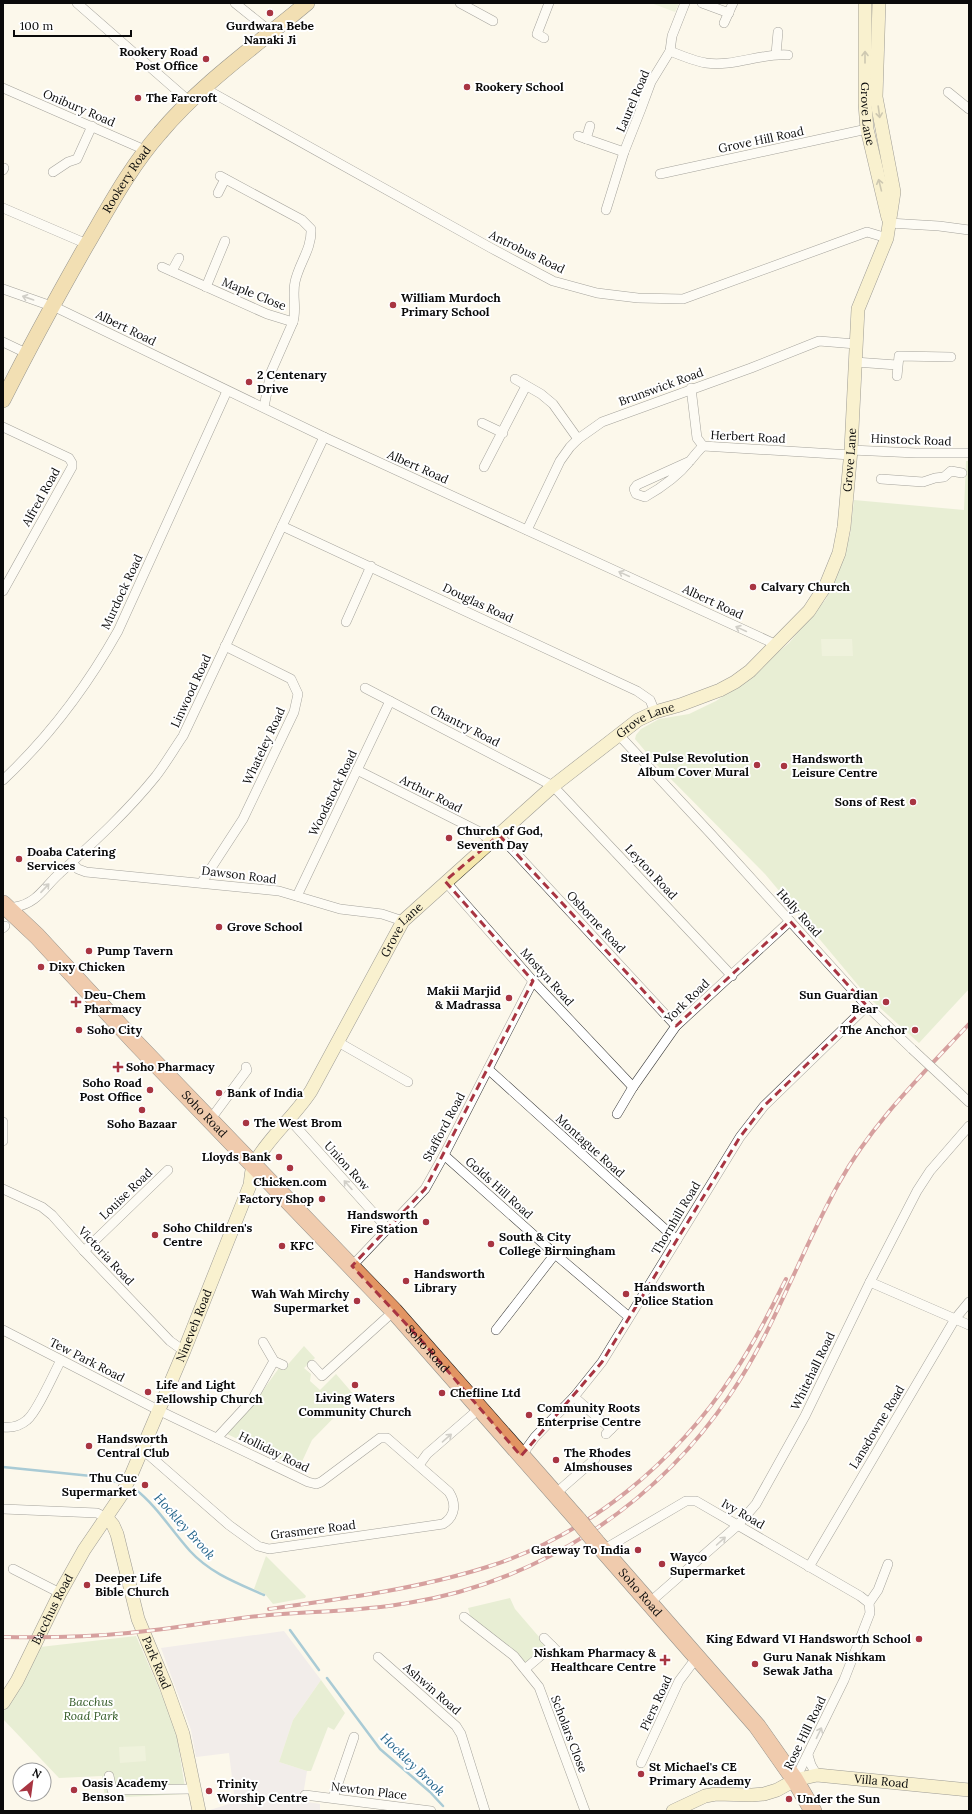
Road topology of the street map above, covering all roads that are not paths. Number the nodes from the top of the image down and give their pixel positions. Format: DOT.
graph roads {
  1 [pos="77,3"];
  2 [pos="235,3"];
  3 [pos="306,3"];
  4 [pos="460,3"];
  5 [pos="549,3"];
  6 [pos="685,3"];
  7 [pos="702,3"];
  8 [pos="733,3"];
  9 [pos="866,3"];
  10 [pos="879,3"];
  11 [pos="729,13"];
  12 [pos="493,21"];
  13 [pos="724,23"];
  14 [pos="271,32"];
  15 [pos="778,32"];
  16 [pos="544,38"];
  17 [pos="670,51"];
  18 [pos="776,54"];
  19 [pos="788,55"];
  20 [pos="206,87"];
  21 [pos="3,88"];
  22 [pos="948,92"];
  23 [pos="190,102"];
  24 [pos="969,109"];
  25 [pos="92,126"];
  26 [pos="590,126"];
  27 [pos="867,129"];
  28 [pos="145,150"];
  29 [pos="624,152"];
  30 [pos="53,172"];
  31 [pos="660,174"];
  32 [pos="218,193"];
  33 [pos="3,208"];
  34 [pos="606,210"];
  35 [pos="889,223"];
  36 [pos="969,230"];
  37 [pos="887,238"];
  38 [pos="225,241"];
  39 [pos="87,244"];
  40 [pos="179,258"];
  41 [pos="162,267"];
  42 [pos="172,271"];
  43 [pos="206,287"];
  44 [pos="3,289"];
  45 [pos="52,306"];
  46 [pos="294,322"];
  47 [pos="3,342"];
  48 [pos="856,344"];
  49 [pos="26,353"];
  50 [pos="951,357"];
  51 [pos="855,362"];
  52 [pos="897,365"];
  53 [pos="897,376"];
  54 [pos="515,379"];
  55 [pos="526,386"];
  56 [pos="691,388"];
  57 [pos="227,391"];
  58 [pos="3,400"];
  59 [pos="264,407"];
  60 [pos="482,423"];
  61 [pos="3,427"];
  62 [pos="503,433"];
  63 [pos="324,437"];
  64 [pos="578,439"];
  65 [pos="703,446"];
  66 [pos="851,452"];
  67 [pos="969,453"];
  68 [pos="951,454"];
  69 [pos="690,461"];
  70 [pos="484,467"];
  71 [pos="951,471"];
  72 [pos="962,473"];
  73 [pos="881,479"];
  74 [pos="282,526"];
  75 [pos="527,530"];
  76 [pos="371,566"];
  77 [pos="3,591"];
  78 [pos="346,622"];
  79 [pos="777,645"];
  80 [pos="226,646"];
  81 [pos="365,688"];
  82 [pos="390,701"];
  83 [pos="655,712"];
  84 [pos="618,734"];
  85 [pos="357,770"];
  86 [pos="3,780"];
  87 [pos="553,786"];
  88 [pos="496,838"];
  89 [pos="72,863"];
  90 [pos="202,882"];
  91 [pos="445,882"];
  92 [pos="297,896"];
  93 [pos="6,900"];
  94 [pos="403,921"];
  95 [pos="790,921"];
  96 [pos="732,976"];
  97 [pos="533,981"];
  98 [pos="867,1006"];
  99 [pos="676,1026"];
  100 [pos="338,1042"];
  101 [pos="246,1067"];
  102 [pos="488,1069"];
  103 [pos="408,1082"];
  104 [pos="633,1087"];
  105 [pos="969,1102"];
  106 [pos="617,1114"];
  107 [pos="210,1120"];
  108 [pos="290,1120"];
  109 [pos="3,1122"];
  110 [pos="969,1126"];
  111 [pos="3,1141"];
  112 [pos="444,1155"];
  113 [pos="254,1165"];
  114 [pos="168,1170"];
  115 [pos="3,1189"];
  116 [pos="387,1228"];
  117 [pos="677,1240"];
  118 [pos="84,1251"];
  119 [pos="555,1254"];
  120 [pos="352,1266"];
  121 [pos="870,1282"];
  122 [pos="969,1302"];
  123 [pos="394,1311"];
  124 [pos="629,1318"];
  125 [pos="955,1319"];
  126 [pos="969,1325"];
  127 [pos="3,1330"];
  128 [pos="496,1330"];
  129 [pos="263,1342"];
  130 [pos="184,1351"];
  131 [pos="61,1360"];
  132 [pos="274,1361"];
  133 [pos="283,1365"];
  134 [pos="312,1365"];
  135 [pos="574,1397"];
  136 [pos="480,1408"];
  137 [pos="160,1411"];
  138 [pos="3,1427"];
  139 [pos="612,1428"];
  140 [pos="217,1438"];
  141 [pos="142,1449"];
  142 [pos="520,1456"];
  143 [pos="595,1459"];
  144 [pos="419,1465"];
  145 [pos="555,1494"];
  146 [pos="3,1509"];
  147 [pos="107,1518"];
  148 [pos="738,1525"];
  149 [pos="599,1546"];
  150 [pos="888,1564"];
  151 [pos="809,1567"];
  152 [pos="13,1569"];
  153 [pos="60,1593"];
  154 [pos="649,1603"];
  155 [pos="869,1603"];
  156 [pos="464,1617"];
  157 [pos="544,1638"];
  158 [pos="552,1646"];
  159 [pos="560,1654"];
  160 [pos="378,1657"];
  161 [pos="697,1657"];
  162 [pos="525,1669"];
  163 [pos="3,1703"];
  164 [pos="354,1737"];
  165 [pos="808,1755"];
  166 [pos="641,1763"];
  167 [pos="817,1775"];
  168 [pos="109,1776"];
  169 [pos="795,1780"];
  170 [pos="193,1789"];
  171 [pos="969,1790"];
  172 [pos="305,1795"];
  173 [pos="333,1798"];
  174 [pos="199,1811"];
  175 [pos="431,1811"];
  176 [pos="485,1811"];
  177 [pos="585,1811"];
  178 [pos="673,1811"];
  179 [pos="813,1811"];
  1 -- 23 [label="street"];
  2 -- 14 [label="street"];
  3 -- 14 [label="main road, Rookery Road"];
  4 -- 12 [label="street"];
  5 -- 16 [label="street"];
  6 -- 17 [label="street, Laurel Road"];
  7 -- 11 [label="street"];
  8 -- 11 [label="street"];
  27 -- 9 [label="street, Grove Lane, one-way"];
  10 -- 35 [label="street, Grove Lane, one-way"];
  11 -- 13 [label="street"];
  14 -- 20 [label="main road, Rookery Road"];
  15 -- 18 [label="street"];
  17 -- 18 [label="street"];
  17 -- 29 [label="street, Laurel Road"];
  18 -- 19 [label="street"];
  20 -- 23 [label="main road, Rookery Road"];
  20 -- 37 [label="street, Antrobus Road"];
  21 -- 25 [label="street, Onibury Road"];
  22 -- 24 [label="street"];
  23 -- 28 [label="main road, Rookery Road"];
  25 -- 28 [label="street, Onibury Road"];
  25 -- 30 [label="street"];
  26 -- 29 [label="street"];
  27 -- 31 [label="street, Grove Hill Road"];
  35 -- 27 [label="street, Grove Lane, one-way"];
  28 -- 39 [label="main road, Rookery Road"];
  29 -- 34 [label="street, Laurel Road"];
  32 -- 46 [label="street"];
  33 -- 39 [label="street"];
  35 -- 36 [label="street"];
  35 -- 37 [label="street, Grove Lane"];
  37 -- 48 [label="street, Grove Lane"];
  38 -- 43 [label="street, Maple Close"];
  39 -- 45 [label="main road, Rookery Road"];
  40 -- 42 [label="street"];
  41 -- 42 [label="street, Maple Close"];
  42 -- 43 [label="street, Maple Close"];
  43 -- 46 [label="street, Maple Close"];
  45 -- 44 [label="street, Albert Road, one-way"];
  45 -- 49 [label="main road, Rookery Road"];
  45 -- 57 [label="street, Albert Road"];
  46 -- 59 [label="street"];
  47 -- 49 [label="street"];
  48 -- 51 [label="street, Grove Lane"];
  48 -- 56 [label="street, Brunswick Road"];
  49 -- 58 [label="main road, Rookery Road"];
  50 -- 52 [label="street"];
  51 -- 52 [label="street"];
  51 -- 66 [label="street, Grove Lane"];
  52 -- 53 [label="street"];
  54 -- 55 [label="street"];
  55 -- 62 [label="street"];
  55 -- 64 [label="street"];
  56 -- 64 [label="street, Brunswick Road"];
  56 -- 65 [label="street, Herbert Road"];
  57 -- 59 [label="street, Albert Road"];
  57 -- 86 [label="street, Murdock Road"];
  59 -- 63 [label="street, Albert Road"];
  60 -- 62 [label="street"];
  61 -- 77 [label="street, Alfred Road"];
  62 -- 70 [label="street"];
  63 -- 74 [label="street, Linwood Road"];
  63 -- 75 [label="street, Albert Road"];
  64 -- 75 [label="street, Brunswick Road"];
  65 -- 66 [label="street, Herbert Road"];
  65 -- 69 [label="street"];
  66 -- 68 [label="street, Hinstock Road"];
  66 -- 79 [label="street, Grove Lane"];
  67 -- 68 [label="street, Hinstock Road"];
  68 -- 71 [label="street"];
  69 -- 69 [label="street"];
  71 -- 72 [label="street"];
  71 -- 73 [label="street"];
  74 -- 76 [label="street, Douglas Road"];
  74 -- 80 [label="street, Linwood Road"];
  79 -- 75 [label="street, Albert Road, one-way"];
  76 -- 78 [label="street"];
  76 -- 83 [label="street, Douglas Road"];
  79 -- 83 [label="street, Grove Lane"];
  80 -- 89 [label="street, Linwood Road"];
  80 -- 90 [label="street, Whateley Road"];
  81 -- 82 [label="street, Chantry Road"];
  82 -- 85 [label="street, Woodstock Road"];
  82 -- 87 [label="street, Chantry Road"];
  83 -- 84 [label="street, Grove Lane"];
  84 -- 87 [label="street, Grove Lane"];
  84 -- 95 [label="street, Holly Road"];
  85 -- 88 [label="street, Arthur Road"];
  85 -- 92 [label="street, Woodstock Road"];
  87 -- 88 [label="street, Grove Lane"];
  87 -- 96 [label="street, Leyton Road"];
  88 -- 91 [label="street, Grove Lane"];
  88 -- 99 [label="street, Osborne Road"];
  89 -- 90 [label="street, Dawson Road"];
  93 -- 89 [label="street, Linwood Road, one-way"];
  90 -- 92 [label="street, Dawson Road"];
  91 -- 94 [label="street, Grove Lane"];
  91 -- 97 [label="street, Mostyn Road"];
  92 -- 94 [label="street, Dawson Road"];
  93 -- 107 [label="highway, Soho Road"];
  94 -- 100 [label="street, Grove Lane"];
  95 -- 96 [label="street, York Road"];
  95 -- 98 [label="street, Holly Road"];
  96 -- 99 [label="street, York Road"];
  97 -- 102 [label="street, Stafford Road"];
  97 -- 104 [label="street, Mostyn Road"];
  98 -- 105 [label="street, Holly Road, bridge"];
  98 -- 117 [label="street, Thornhill Road"];
  99 -- 104 [label="street, York Road"];
  100 -- 103 [label="street"];
  100 -- 108 [label="street, Grove Lane"];
  101 -- 107 [label="street"];
  102 -- 112 [label="street, Stafford Road"];
  102 -- 117 [label="street, Montague Road"];
  104 -- 106 [label="street, York Road"];
  107 -- 113 [label="highway, Soho Road"];
  108 -- 113 [label="street, Grove Lane"];
  116 -- 108 [label="street, Union Row, one-way"];
  109 -- 111 [label="street"];
  110 -- 121 [label="street, Whitehall Road"];
  112 -- 116 [label="street, Stafford Road"];
  112 -- 119 [label="street, Golds Hill Road"];
  113 -- 120 [label="highway, Soho Road"];
  113 -- 130 [label="street, Nineveh Road"];
  114 -- 118 [label="street, Louise Road"];
  115 -- 118 [label="street, Victoria Road"];
  116 -- 120 [label="street, Stafford Road"];
  117 -- 124 [label="street, Thornhill Road"];
  118 -- 130 [label="street, Victoria Road"];
  119 -- 124 [label="street, Golds Hill Road"];
  119 -- 128 [label="street"];
  120 -- 123 [label="highway, Soho Road"];
  121 -- 125 [label="street"];
  121 -- 148 [label="street, Whitehall Road"];
  122 -- 125 [label="street, Lansdowne Road"];
  123 -- 134 [label="street"];
  123 -- 136 [label="highway, Soho Road"];
  124 -- 135 [label="street, Thornhill Road"];
  125 -- 126 [label="street"];
  125 -- 151 [label="street, Lansdowne Road"];
  127 -- 131 [label="street, Tew Park Road"];
  129 -- 132 [label="street"];
  130 -- 137 [label="street, Nineveh Road"];
  131 -- 137 [label="street, Tew Park Road"];
  131 -- 138 [label="street"];
  132 -- 133 [label="street"];
  132 -- 140 [label="street"];
  135 -- 139 [label="street"];
  135 -- 142 [label="street, Thornhill Road"];
  136 -- 142 [label="highway, Soho Road"];
  144 -- 136 [label="street, one-way"];
  137 -- 140 [label="street, Holliday Road"];
  137 -- 141 [label="street, Nineveh Road"];
  140 -- 144 [label="street, Holliday Road"];
  141 -- 144 [label="street, Grasmere Road"];
  141 -- 147 [label="street, Nineveh Road"];
  142 -- 145 [label="highway, Soho Road"];
  143 -- 145 [label="street"];
  145 -- 149 [label="highway, Soho Road, bridge"];
  146 -- 147 [label="street"];
  147 -- 153 [label="street, Bacchus Road"];
  147 -- 170 [label="street, Park Road"];
  148 -- 149 [label="street, Ivy Road"];
  148 -- 151 [label="street, Ivy Road"];
  154 -- 148 [label="street, Whitehall Road, one-way"];
  149 -- 154 [label="highway, Soho Road"];
  150 -- 155 [label="street, Rose Hill Road"];
  151 -- 155 [label="street, Ivy Road"];
  152 -- 153 [label="street"];
  153 -- 163 [label="street, Bacchus Road"];
  154 -- 161 [label="highway, Soho Road"];
  165 -- 155 [label="street, Rose Hill Road, one-way"];
  156 -- 162 [label="street, Scholars Close"];
  157 -- 158 [label="street"];
  158 -- 159 [label="street"];
  158 -- 162 [label="street"];
  160 -- 176 [label="street, Ashwin Road"];
  161 -- 166 [label="street, Piers Road"];
  161 -- 169 [label="highway, Soho Road"];
  162 -- 177 [label="street, Scholars Close"];
  164 -- 173 [label="street"];
  165 -- 167 [label="street"];
  165 -- 169 [label="street, Rose Hill Road"];
  167 -- 169 [label="street, Villa Road"];
  167 -- 171 [label="street, Villa Road"];
  168 -- 170 [label="street"];
  169 -- 178 [label="street, Villa Road"];
  169 -- 179 [label="highway, Soho Road"];
  170 -- 174 [label="street, Park Road"];
  172 -- 173 [label="street, Newton Place"];
  173 -- 175 [label="street, Newton Place"];
}
